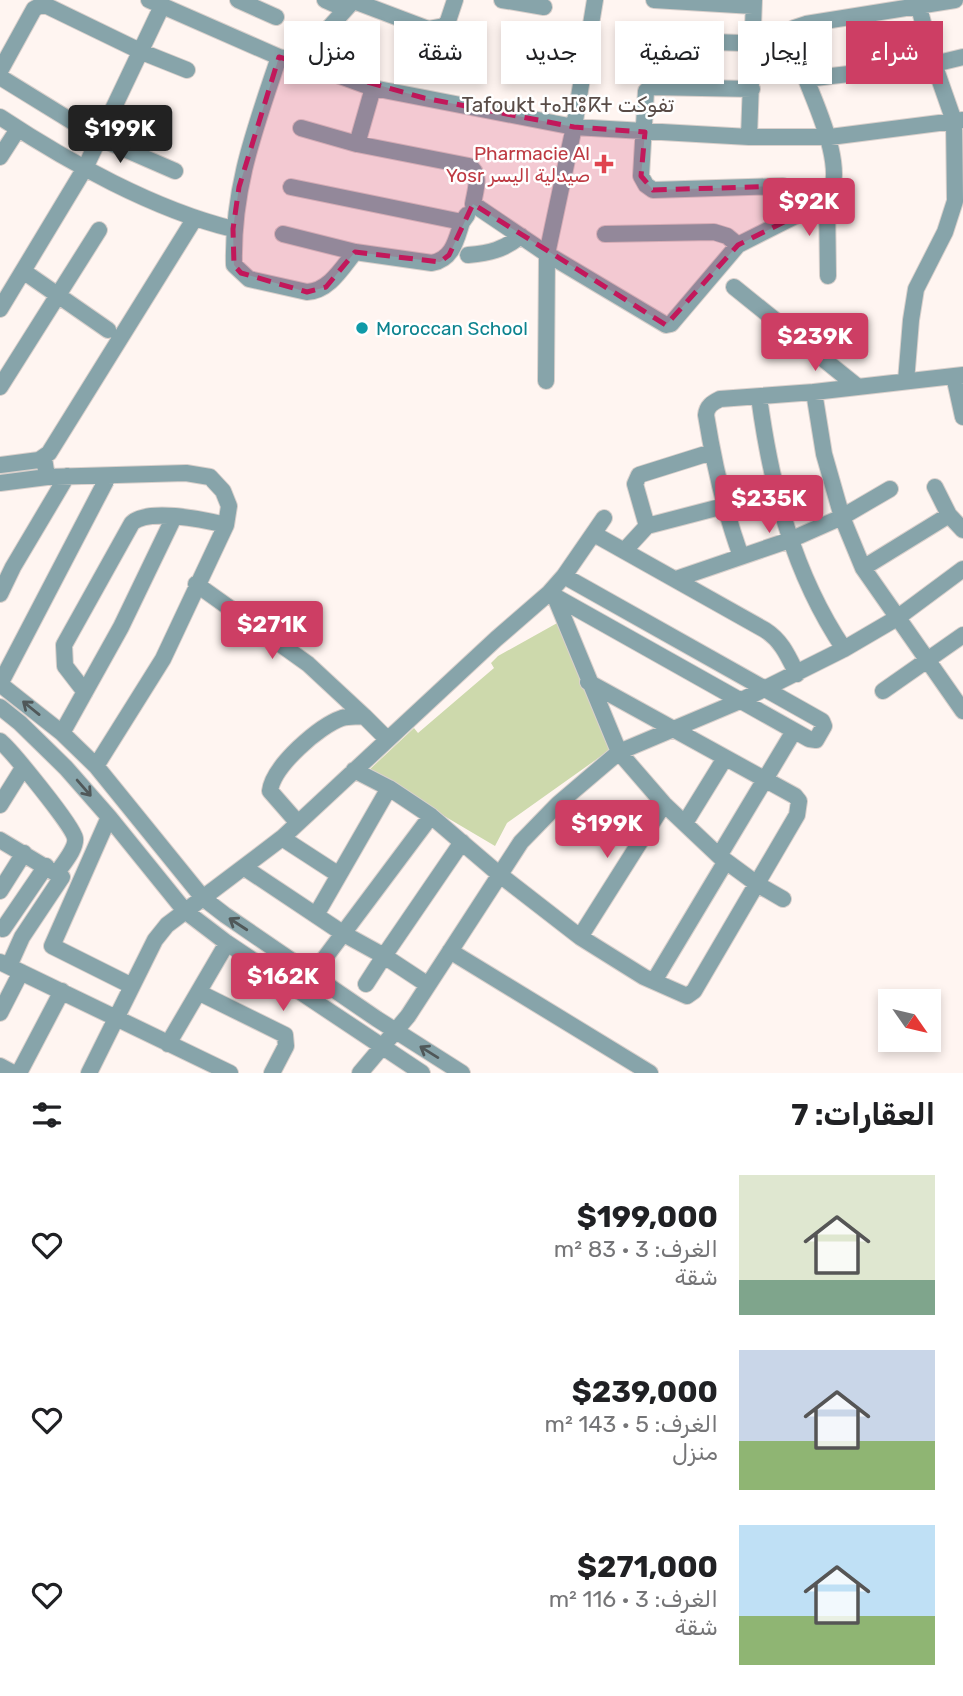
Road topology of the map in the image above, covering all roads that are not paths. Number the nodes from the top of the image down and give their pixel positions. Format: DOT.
graph roads {
  1 [pos="238,0"];
  2 [pos="325,0"];
  3 [pos="455,0"];
  4 [pos="502,0"];
  5 [pos="595,0"];
  6 [pos="654,0"];
  7 [pos="955,0"];
  8 [pos="155,3"];
  9 [pos="351,3"];
  10 [pos="754,3"];
  11 [pos="918,4"];
  12 [pos="544,7"];
  13 [pos="276,17"];
  14 [pos="335,21"];
  15 [pos="753,21"];
  16 [pos="823,21"];
  17 [pos="923,21"];
  18 [pos="142,52"];
  19 [pos="279,57"];
  20 [pos="963,57"];
  21 [pos="284,58"];
  22 [pos="943,62"];
  23 [pos="0,71"];
  24 [pos="187,71"];
  25 [pos="0,77"];
  26 [pos="362,84"];
  27 [pos="752,84"];
  28 [pos="808,84"];
  29 [pos="943,84"];
  30 [pos="373,88"];
  31 [pos="752,89"];
  32 [pos="0,117"];
  33 [pos="959,120"];
  34 [pos="574,127"];
  35 [pos="302,128"];
  36 [pos="18,129"];
  37 [pos="645,132"];
  38 [pos="749,137"];
  39 [pos="830,137"];
  40 [pos="99,138"];
  41 [pos="357,144"];
  42 [pos="0,157"];
  43 [pos="85,168"];
  44 [pos="175,171"];
  45 [pos="291,187"];
  46 [pos="827,200"];
  47 [pos="473,204"];
  48 [pos="802,213"];
  49 [pos="195,218"];
  50 [pos="462,222"];
  51 [pos="233,229"];
  52 [pos="99,230"];
  53 [pos="283,234"];
  54 [pos="605,234"];
  55 [pos="521,236"];
  56 [pos="738,245"];
  57 [pos="355,252"];
  58 [pos="547,254"];
  59 [pos="468,255"];
  60 [pos="23,271"];
  61 [pos="828,276"];
  62 [pos="734,287"];
  63 [pos="58,297"];
  64 [pos="0,309"];
  65 [pos="108,330"];
  66 [pos="959,376"];
  67 [pos="546,381"];
  68 [pos="906,382"];
  69 [pos="0,387"];
  70 [pos="858,387"];
  71 [pos="814,392"];
  72 [pos="759,397"];
  73 [pos="963,417"];
  74 [pos="712,452"];
  75 [pos="44,458"];
  76 [pos="0,465"];
  77 [pos="67,476"];
  78 [pos="47,477"];
  79 [pos="108,477"];
  80 [pos="0,483"];
  81 [pos="935,487"];
  82 [pos="890,489"];
  83 [pos="724,506"];
  84 [pos="949,515"];
  85 [pos="174,517"];
  86 [pos="842,517"];
  87 [pos="604,518"];
  88 [pos="226,526"];
  89 [pos="647,526"];
  90 [pos="963,530"];
  91 [pos="594,534"];
  92 [pos="790,540"];
  93 [pos="625,550"];
  94 [pos="741,556"];
  95 [pos="863,568"];
  96 [pos="963,569"];
  97 [pos="564,576"];
  98 [pos="676,579"];
  99 [pos="196,584"];
  100 [pos="0,594"];
  101 [pos="552,595"];
  102 [pos="897,618"];
  103 [pos="963,635"];
  104 [pos="844,649"];
  105 [pos="927,660"];
  106 [pos="797,674"];
  107 [pos="588,682"];
  108 [pos="0,684"];
  109 [pos="763,688"];
  110 [pos="957,690"];
  111 [pos="883,691"];
  112 [pos="85,692"];
  113 [pos="740,701"];
  114 [pos="0,707"];
  115 [pos="963,711"];
  116 [pos="364,716"];
  117 [pos="673,728"];
  118 [pos="794,731"];
  119 [pos="62,733"];
  120 [pos="387,740"];
  121 [pos="2,749"];
  122 [pos="619,752"];
  123 [pos="725,758"];
  124 [pos="96,766"];
  125 [pos="23,768"];
  126 [pos="354,770"];
  127 [pos="764,779"];
  128 [pos="389,788"];
  129 [pos="664,804"];
  130 [pos="0,805"];
  131 [pos="431,816"];
  132 [pos="109,817"];
  133 [pos="298,823"];
  134 [pos="685,823"];
  135 [pos="0,826"];
  136 [pos="0,838"];
  137 [pos="282,838"];
  138 [pos="462,842"];
  139 [pos="24,853"];
  140 [pos="722,859"];
  141 [pos="245,868"];
  142 [pos="52,869"];
  143 [pos="339,875"];
  144 [pos="500,875"];
  145 [pos="757,884"];
  146 [pos="0,891"];
  147 [pos="203,898"];
  148 [pos="783,899"];
  149 [pos="185,911"];
  150 [pos="316,915"];
  151 [pos="2,928"];
  152 [pos="344,934"];
  153 [pos="22,937"];
  154 [pos="580,937"];
  155 [pos="227,943"];
  156 [pos="52,946"];
  157 [pos="450,951"];
  158 [pos="384,956"];
  159 [pos="10,966"];
  160 [pos="313,975"];
  161 [pos="654,981"];
  162 [pos="366,984"];
  163 [pos="428,985"];
  164 [pos="132,986"];
  165 [pos="62,991"];
  166 [pos="200,993"];
  167 [pos="0,1013"];
  168 [pos="117,1017"];
  169 [pos="396,1032"];
  170 [pos="168,1044"];
  171 [pos="381,1047"];
  172 [pos="0,1066"];
  173 [pos="93,1072"];
  174 [pos="13,1073"];
  175 [pos="19,1073"];
  176 [pos="230,1073"];
  177 [pos="272,1073"];
  178 [pos="360,1073"];
  179 [pos="422,1073"];
  180 [pos="462,1073"];
  181 [pos="650,1073"];
  1 -- 13 [label="street"];
  2 -- 9 [label="street"];
  3 -- 9 [label="street"];
  4 -- 12 [label="street"];
  5 -- 34 [label="street"];
  6 -- 10 [label="street"];
  7 -- 11 [label="street"];
  8 -- 18 [label="street"];
  8 -- 19 [label="street"];
  9 -- 14 [label="street"];
  10 -- 15 [label="street"];
  11 -- 16 [label="street"];
  11 -- 17 [label="street"];
  18 -- 23 [label="street"];
  18 -- 24 [label="street"];
  18 -- 40 [label="street"];
  19 -- 21 [label="street"];
  19 -- 51 [label="street"];
  20 -- 22 [label="street"];
  25 -- 40 [label="street"];
  26 -- 30 [label="street"];
  27 -- 31 [label="street"];
  28 -- 39 [label="street"];
  29 -- 33 [label="street"];
  30 -- 34 [label="street"];
  30 -- 41 [label="street"];
  31 -- 37 [label="street"];
  31 -- 38 [label="street"];
  32 -- 36 [label="street"];
  33 -- 39 [label="street"];
  33 -- 68 [label="street"];
  34 -- 37 [label="street"];
  34 -- 58 [label="street"];
  35 -- 41 [label="street"];
  36 -- 42 [label="street"];
  36 -- 43 [label="street"];
  37 -- 38 [label="street"];
  37 -- 48 [label="street"];
  38 -- 39 [label="street"];
  39 -- 46 [label="street"];
  40 -- 43 [label="street"];
  40 -- 44 [label="street"];
  41 -- 47 [label="street"];
  43 -- 49 [label="street"];
  43 -- 60 [label="street"];
  45 -- 50 [label="street"];
  46 -- 48 [label="street"];
  46 -- 61 [label="street"];
  47 -- 50 [label="street"];
  47 -- 55 [label="street"];
  48 -- 56 [label="street"];
  49 -- 51 [label="street"];
  49 -- 75 [label="street"];
  50 -- 57 [label="street"];
  51 -- 57 [label="street"];
  52 -- 63 [label="street"];
  53 -- 57 [label="street"];
  54 -- 56 [label="street"];
  55 -- 58 [label="street"];
  55 -- 59 [label="street"];
  56 -- 58 [label="street"];
  58 -- 67 [label="street"];
  60 -- 63 [label="street"];
  60 -- 64 [label="street"];
  62 -- 70 [label="street"];
  63 -- 65 [label="street"];
  63 -- 69 [label="street"];
  66 -- 68 [label="street"];
  66 -- 73 [label="street"];
  68 -- 70 [label="street"];
  70 -- 71 [label="street"];
  71 -- 72 [label="street"];
  71 -- 86 [label="street"];
  72 -- 74 [label="street"];
  72 -- 92 [label="street"];
  74 -- 83 [label="street"];
  74 -- 89 [label="street"];
  75 -- 76 [label="street"];
  75 -- 78 [label="street"];
  77 -- 78 [label="street"];
  77 -- 79 [label="street"];
  77 -- 100 [label="street"];
  78 -- 80 [label="street"];
  79 -- 88 [label="street"];
  79 -- 108 [label="street"];
  81 -- 84 [label="street"];
  82 -- 86 [label="street"];
  83 -- 89 [label="street"];
  83 -- 94 [label="street"];
  84 -- 90 [label="street"];
  84 -- 95 [label="street"];
  85 -- 88 [label="street"];
  85 -- 112 [label="street"];
  85 -- 112 [label="street"];
  86 -- 92 [label="street"];
  86 -- 95 [label="street"];
  87 -- 91 [label="street"];
  88 -- 99 [label="street"];
  89 -- 93 [label="street"];
  91 -- 93 [label="street"];
  91 -- 97 [label="street"];
  92 -- 94 [label="street"];
  92 -- 104 [label="street"];
  93 -- 98 [label="street"];
  94 -- 98 [label="street"];
  95 -- 102 [label="street"];
  96 -- 102 [label="street"];
  97 -- 101 [label="street"];
  97 -- 109 [label="street"];
  98 -- 106 [label="street"];
  99 -- 116 [label="street"];
  99 -- 124 [label="street"];
  101 -- 107 [label="street"];
  101 -- 113 [label="street"];
  101 -- 120 [label="street"];
  102 -- 104 [label="street"];
  102 -- 105 [label="street"];
  103 -- 105 [label="street"];
  104 -- 106 [label="street"];
  105 -- 110 [label="street"];
  105 -- 111 [label="street"];
  106 -- 109 [label="street"];
  107 -- 117 [label="street"];
  107 -- 122 [label="street"];
  119 -- 108 [label="street, one-way"];
  109 -- 113 [label="street"];
  109 -- 118 [label="street"];
  110 -- 115 [label="street"];
  112 -- 119 [label="street"];
  113 -- 117 [label="street"];
  113 -- 118 [label="street"];
  114 -- 132 [label="street, one-way"];
  116 -- 120 [label="street"];
  116 -- 133 [label="street"];
  117 -- 122 [label="street"];
  117 -- 123 [label="street"];
  118 -- 127 [label="street"];
  119 -- 124 [label="street"];
  120 -- 126 [label="street"];
  121 -- 125 [label="street"];
  122 -- 129 [label="street"];
  122 -- 144 [label="street"];
  123 -- 127 [label="street"];
  123 -- 134 [label="street"];
  124 -- 147 [label="street"];
  125 -- 130 [label="street"];
  125 -- 142 [label="street"];
  126 -- 128 [label="street"];
  126 -- 133 [label="street"];
  127 -- 140 [label="street"];
  127 -- 145 [label="street"];
  128 -- 131 [label="street"];
  128 -- 143 [label="street"];
  129 -- 134 [label="street"];
  129 -- 154 [label="street"];
  131 -- 138 [label="street"];
  131 -- 152 [label="street"];
  132 -- 149 [label="street"];
  132 -- 156 [label="street"];
  133 -- 137 [label="street"];
  134 -- 140 [label="street"];
  135 -- 136 [label="street"];
  136 -- 139 [label="street"];
  137 -- 141 [label="street"];
  137 -- 143 [label="street"];
  138 -- 144 [label="street"];
  138 -- 158 [label="street"];
  139 -- 142 [label="street"];
  139 -- 146 [label="street"];
  140 -- 145 [label="street"];
  140 -- 161 [label="street"];
  141 -- 147 [label="street"];
  141 -- 150 [label="street"];
  142 -- 151 [label="street"];
  142 -- 153 [label="street"];
  143 -- 150 [label="street"];
  144 -- 154 [label="street"];
  144 -- 157 [label="street"];
  145 -- 148 [label="street"];
  145 -- 161 [label="street"];
  147 -- 149 [label="street"];
  160 -- 147 [label="street, one-way"];
  149 -- 155 [label="street"];
  149 -- 164 [label="street"];
  150 -- 152 [label="street"];
  151 -- 153 [label="street"];
  152 -- 158 [label="street"];
  152 -- 160 [label="street"];
  153 -- 156 [label="street"];
  153 -- 159 [label="street"];
  154 -- 161 [label="street"];
  155 -- 166 [label="street"];
  155 -- 171 [label="street"];
  156 -- 164 [label="street"];
  157 -- 163 [label="street"];
  157 -- 181 [label="street"];
  158 -- 162 [label="street"];
  158 -- 163 [label="street"];
  159 -- 165 [label="street"];
  159 -- 167 [label="street"];
  160 -- 169 [label="street"];
  163 -- 169 [label="street"];
  164 -- 168 [label="street"];
  165 -- 168 [label="street"];
  165 -- 175 [label="street"];
  166 -- 170 [label="street"];
  166 -- 177 [label="street"];
  168 -- 170 [label="street"];
  168 -- 173 [label="street"];
  169 -- 171 [label="street"];
  180 -- 169 [label="street, one-way"];
  170 -- 176 [label="street"];
  171 -- 178 [label="street"];
  171 -- 179 [label="street"];
  172 -- 174 [label="street"];
}
